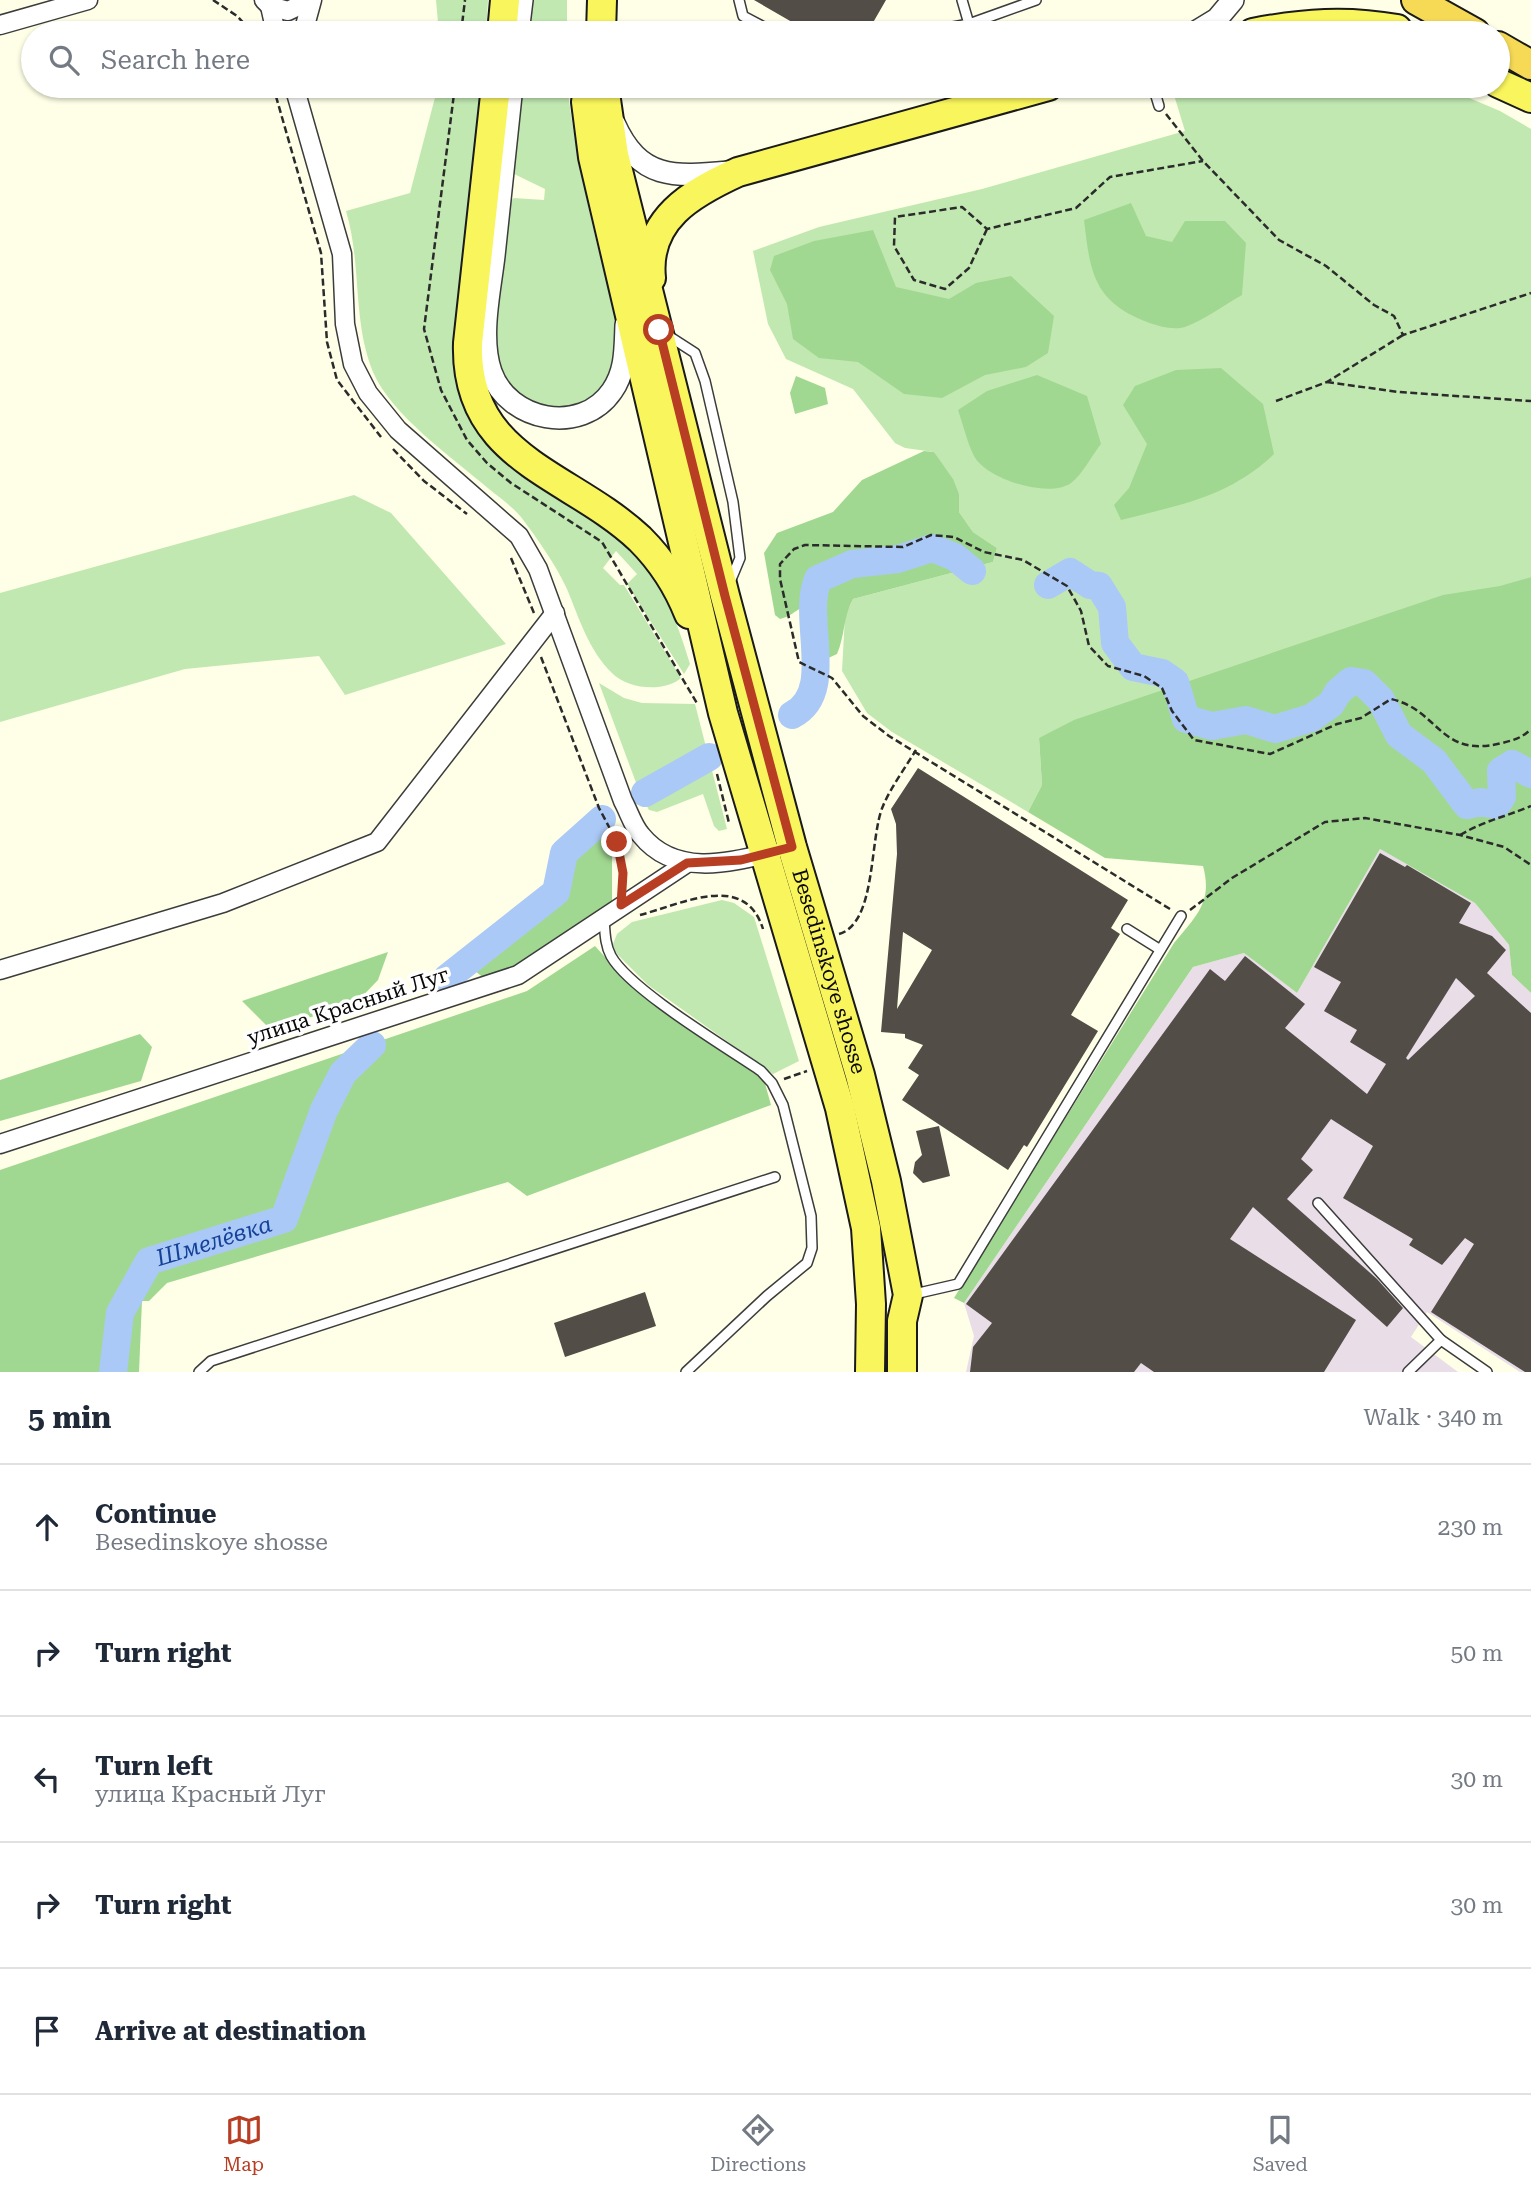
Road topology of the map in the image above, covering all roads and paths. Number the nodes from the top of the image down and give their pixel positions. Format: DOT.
graph roads {
  1 [pos="88,0"];
  2 [pos="213,0"];
  3 [pos="311,0"];
  4 [pos="465,0"];
  5 [pos="505,0"];
  6 [pos="522,0"];
  7 [pos="584,0"];
  8 [pos="602,0"];
  9 [pos="739,0"];
  10 [pos="962,0"];
  11 [pos="1036,0"];
  12 [pos="1233,0"];
  13 [pos="1349,0"];
  14 [pos="1416,0"];
  15 [pos="266,2"];
  16 [pos="242,21"];
  17 [pos="272,21"];
  18 [pos="306,21"];
  19 [pos="462,21"];
  20 [pos="503,21"];
  21 [pos="519,21"];
  22 [pos="583,21"];
  23 [pos="601,21"];
  24 [pos="752,21"];
  25 [pos="968,21"];
  26 [pos="988,21"];
  27 [pos="1214,21"];
  28 [pos="1385,21"];
  29 [pos="1454,21"];
  30 [pos="0,25"];
  31 [pos="1510,53"];
  32 [pos="1531,65"];
  33 [pos="1510,88"];
  34 [pos="298,98"];
  35 [pos="495,98"];
  36 [pos="511,98"];
  37 [pos="597,98"];
  38 [pos="600,98"];
  39 [pos="602,98"];
  40 [pos="994,98"];
  41 [pos="1157,98"];
  42 [pos="1531,98"];
  43 [pos="1159,106"];
  44 [pos="1203,161"];
  45 [pos="738,172"];
  46 [pos="987,229"];
  47 [pos="1531,293"];
  48 [pos="627,295"];
  49 [pos="658,324"];
  50 [pos="1403,335"];
  51 [pos="1327,382"];
  52 [pos="1276,401"];
  53 [pos="1531,401"];
  54 [pos="622,578"];
  55 [pos="555,614"];
  56 [pos="711,706"];
  57 [pos="1531,729"];
  58 [pos="916,750"];
  59 [pos="1531,806"];
  60 [pos="599,808"];
  61 [pos="1460,835"];
  62 [pos="792,847"];
  63 [pos="764,854"];
  64 [pos="687,863"];
  65 [pos="1531,865"];
  66 [pos="621,905"];
  67 [pos="754,908"];
  68 [pos="1181,916"];
  69 [pos="604,919"];
  70 [pos="1127,929"];
  71 [pos="834,935"];
  72 [pos="1159,949"];
  73 [pos="0,970"];
  74 [pos="807,1071"];
  75 [pos="772,1083"];
  76 [pos="0,1144"];
  77 [pos="775,1177"];
  78 [pos="1318,1203"];
  79 [pos="908,1295"];
  80 [pos="1441,1340"];
  81 [pos="199,1372"];
  82 [pos="686,1372"];
  83 [pos="870,1372"];
  84 [pos="902,1372"];
  85 [pos="1408,1372"];
  86 [pos="1487,1372"];
  1 -- 30 [label="street"];
  2 -- 16 [label="path"];
  3 -- 15 [label="street"];
  3 -- 18 [label="street"];
  4 -- 19 [label="path"];
  5 -- 20 [label="main road"];
  6 -- 21 [label="street"];
  7 -- 22 [label="main road"];
  8 -- 23 [label="main road"];
  9 -- 24 [label="lane"];
  10 -- 25 [label="lane"];
  11 -- 26 [label="lane"];
  12 -- 27 [label="street"];
  13 -- 28 [label="main road"];
  14 -- 29 [label="highway"];
  15 -- 17 [label="street"];
  31 -- 32 [label="highway"];
  33 -- 42 [label="main road"];
  34 -- 55 [label="street"];
  35 -- 56 [label="main road"];
  36 -- 48 [label="street"];
  37 -- 48 [label="main road, Besedinskoye shosse"];
  38 -- 49 [label="main road, Besedinskoye shosse"];
  39 -- 45 [label="street"];
  40 -- 45 [label="main road"];
  41 -- 43 [label="lane"];
  43 -- 44 [label="path"];
  44 -- 46 [label="path"];
  44 -- 50 [label="path"];
  45 -- 49 [label="main road"];
  46 -- 46 [label="path"];
  47 -- 50 [label="path"];
  48 -- 56 [label="main road, Besedinskoye shosse"];
  49 -- 62 [label="main road, Besedinskoye shosse"];
  50 -- 51 [label="path"];
  51 -- 52 [label="path"];
  51 -- 53 [label="path"];
  54 -- 56 [label="path"];
  55 -- 64 [label="street"];
  55 -- 73 [label="street"];
  56 -- 63 [label="main road, Besedinskoye shosse"];
  57 -- 58 [label="path"];
  58 -- 68 [label="path"];
  58 -- 71 [label="path"];
  59 -- 61 [label="path"];
  60 -- 66 [label="path"];
  61 -- 65 [label="path"];
  61 -- 68 [label="path"];
  62 -- 63 [label="street"];
  62 -- 79 [label="main road, Besedinskoye shosse"];
  63 -- 64 [label="street"];
  63 -- 83 [label="main road, Besedinskoye shosse"];
  64 -- 66 [label="street, улица Красный Луг"];
  66 -- 69 [label="street, улица Красный Луг"];
  67 -- 69 [label="path"];
  68 -- 72 [label="lane"];
  69 -- 75 [label="lane"];
  69 -- 76 [label="street, улица Красный Луг"];
  70 -- 72 [label="lane"];
  72 -- 79 [label="lane"];
  74 -- 75 [label="path"];
  75 -- 82 [label="lane"];
  77 -- 81 [label="lane"];
  78 -- 80 [label="lane"];
  79 -- 84 [label="main road, Besedinskoye shosse"];
  80 -- 85 [label="lane"];
  80 -- 86 [label="lane"];
}
